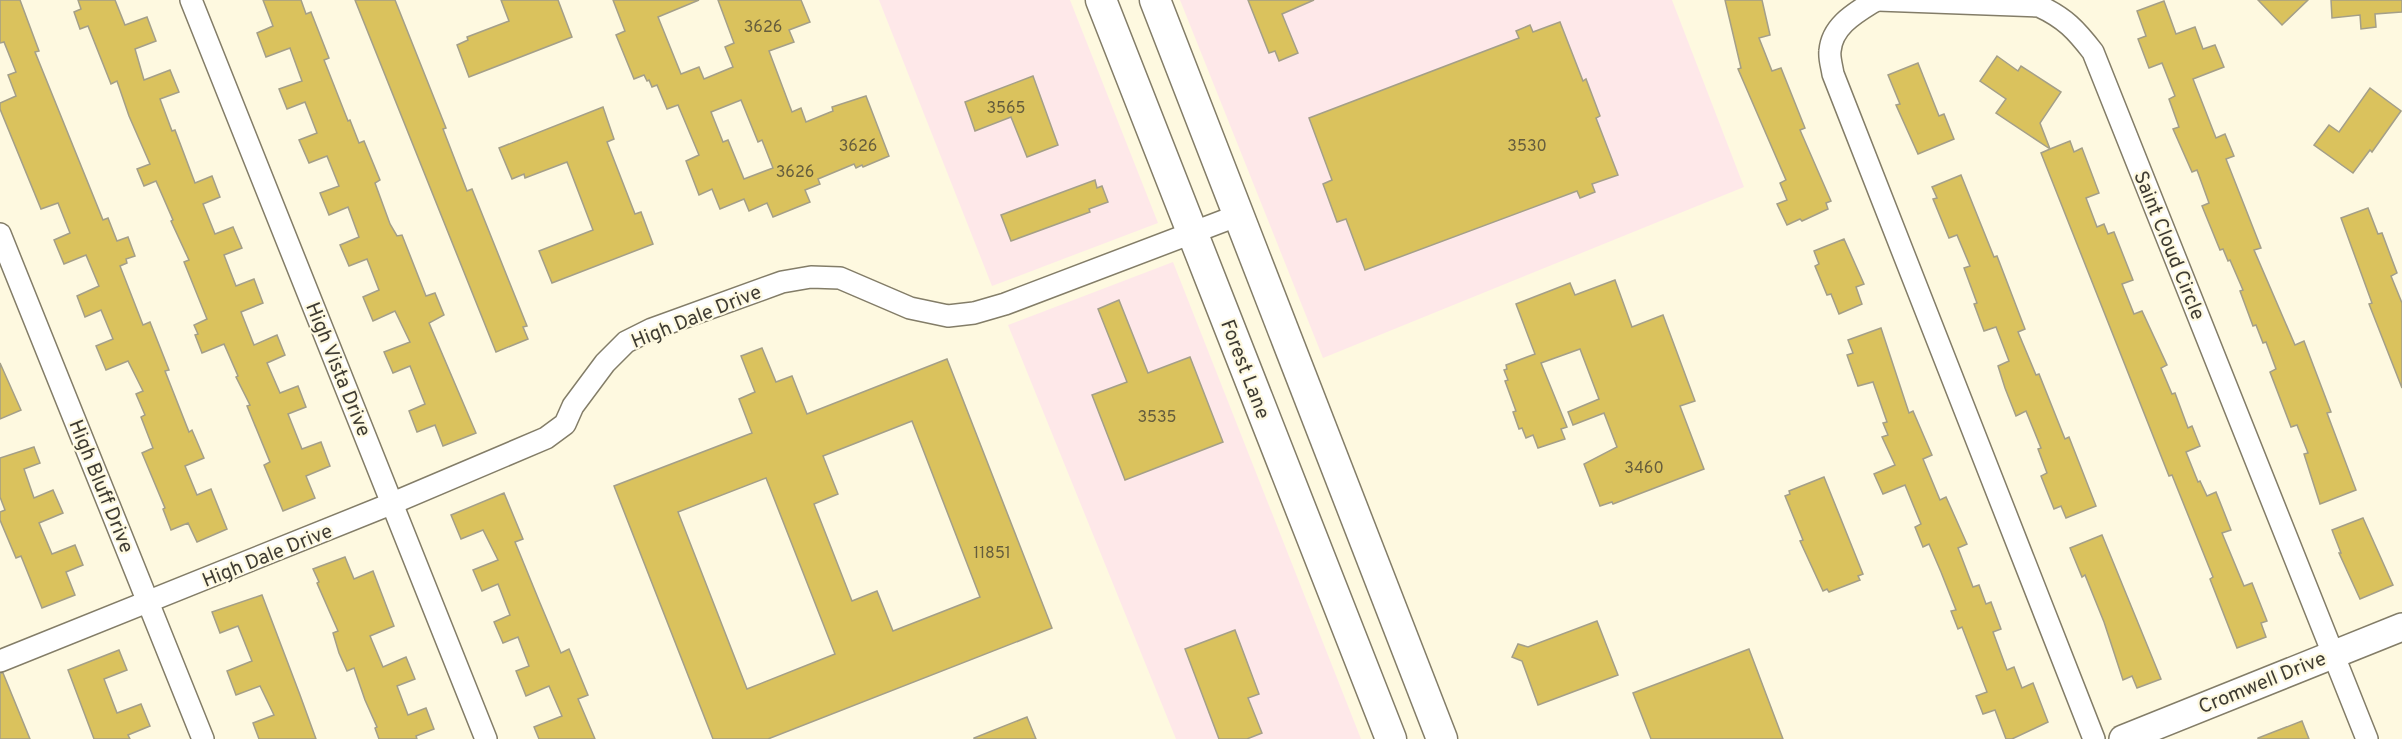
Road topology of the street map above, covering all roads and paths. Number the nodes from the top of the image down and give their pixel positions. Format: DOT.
graph roads {
  1 [pos="191,0"];
  2 [pos="1101,0"];
  3 [pos="1155,0"];
  4 [pos="1877,0"];
  5 [pos="1239,215"];
  6 [pos="0,234"];
  7 [pos="1193,234"];
  8 [pos="1326,441"];
  9 [pos="1281,459"];
  10 [pos="393,504"];
  11 [pos="149,602"];
  12 [pos="2402,627"];
  13 [pos="2334,653"];
  14 [pos="0,661"];
  15 [pos="1419,680"];
  16 [pos="1374,697"];
  17 [pos="203,739"];
  18 [pos="486,739"];
  19 [pos="1390,739"];
  20 [pos="1442,739"];
  21 [pos="2094,739"];
  22 [pos="2123,739"];
  23 [pos="2367,739"];
  1 -- 10 [label="street, High Vista Drive"];
  2 -- 7 [label="main road, Forest Lane"];
  3 -- 5 [label="main road"];
  4 -- 13 [label="street, Saint Cloud Circle"];
  4 -- 21 [label="street, Saint Cloud Circle"];
  5 -- 7 [label="street, High Dale Drive"];
  5 -- 8 [label="main road"];
  6 -- 11 [label="street, High Bluff Drive"];
  7 -- 9 [label="main road, Forest Lane"];
  7 -- 10 [label="street, High Dale Drive"];
  8 -- 9 [label="main road"];
  8 -- 15 [label="main road"];
  9 -- 16 [label="main road, Forest Lane"];
  10 -- 11 [label="street, High Dale Drive"];
  10 -- 18 [label="street, High Vista Drive"];
  11 -- 14 [label="street, High Dale Drive"];
  11 -- 17 [label="street, High Bluff Drive"];
  12 -- 13 [label="street, Cromwell Drive"];
  13 -- 22 [label="street, Cromwell Drive"];
  13 -- 23 [label="street, Saint Cloud Circle"];
  15 -- 16 [label="main road"];
  15 -- 20 [label="main road"];
  16 -- 19 [label="main road, Forest Lane"];
}
